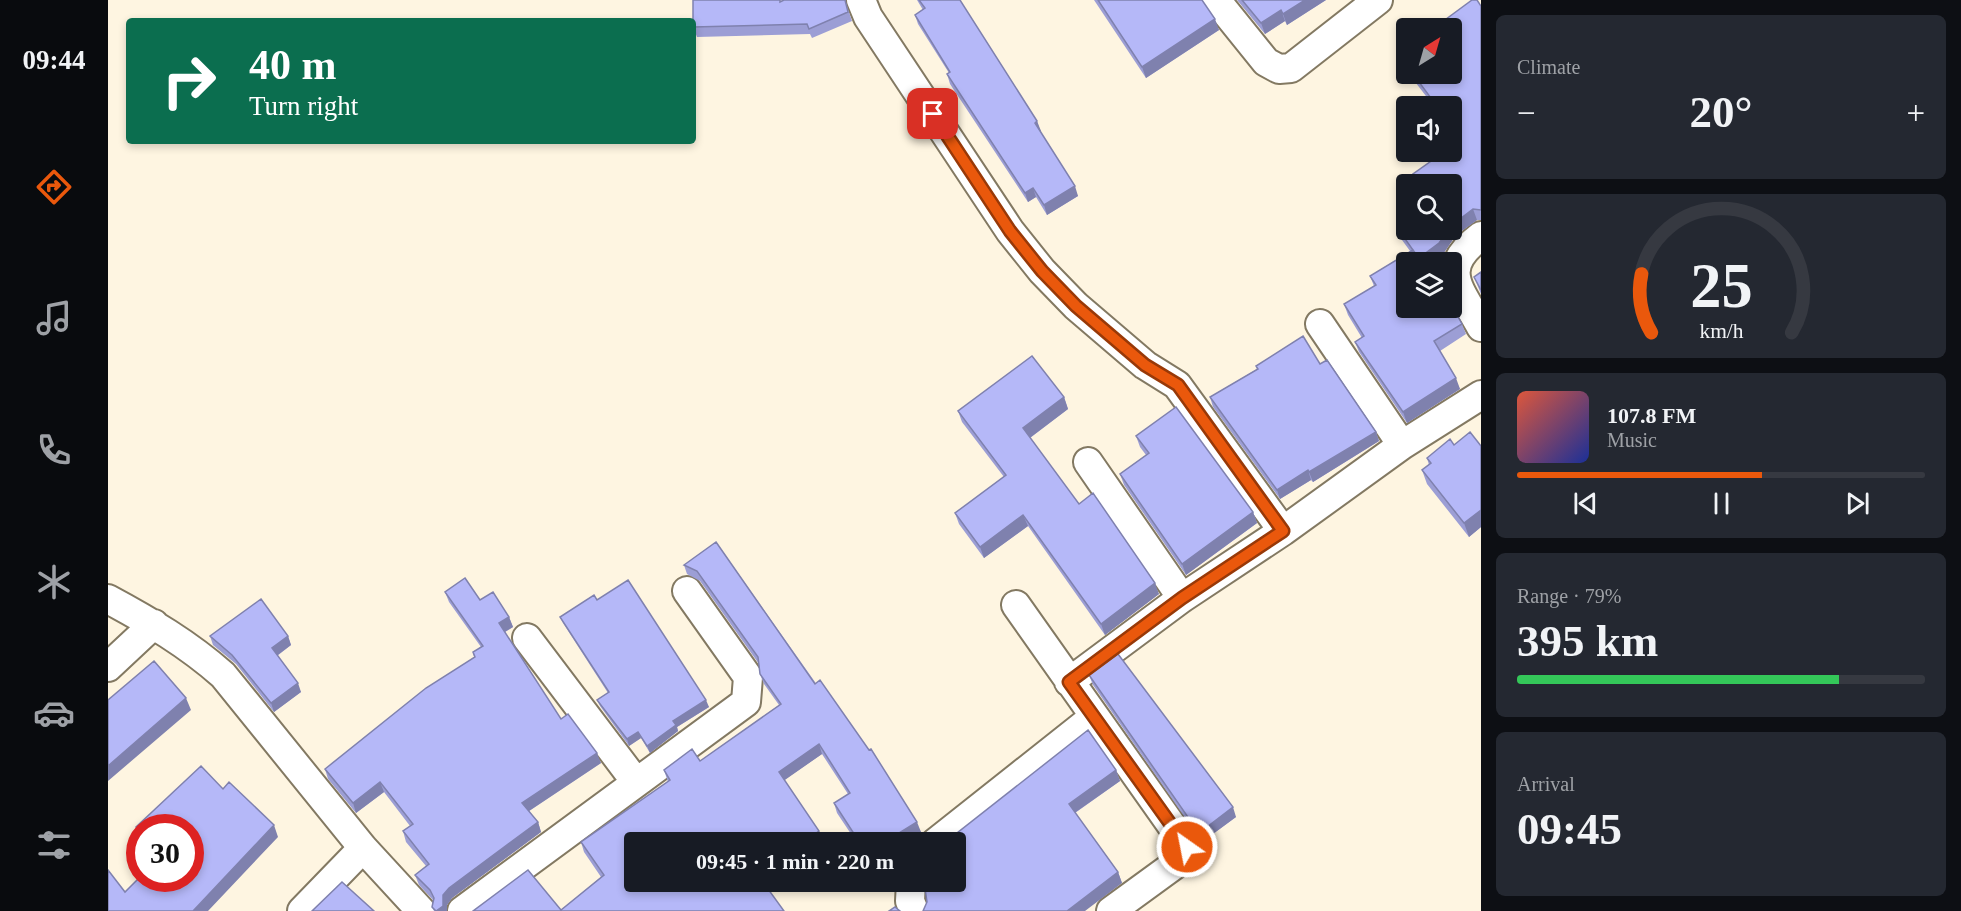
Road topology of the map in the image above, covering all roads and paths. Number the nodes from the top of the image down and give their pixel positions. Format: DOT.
graph roads {
  1 [pos="861,0"];
  2 [pos="1216,0"];
  3 [pos="1378,0"];
  4 [pos="1481,236"];
  5 [pos="1320,324"];
  6 [pos="1481,327"];
  7 [pos="1481,395"];
  8 [pos="1401,446"];
  9 [pos="1088,462"];
  10 [pos="1283,531"];
  11 [pos="687,591"];
  12 [pos="108,598"];
  13 [pos="1182,598"];
  14 [pos="1016,605"];
  15 [pos="154,624"];
  16 [pos="527,638"];
  17 [pos="108,667"];
  18 [pos="1069,682"];
  19 [pos="1094,717"];
  20 [pos="636,782"];
  21 [pos="949,832"];
  22 [pos="363,848"];
  23 [pos="910,892"];
  24 [pos="302,911"];
  25 [pos="421,911"];
  26 [pos="462,911"];
  27 [pos="914,911"];
  28 [pos="1111,911"];
  1 -- 10 [label="street"];
  2 -- 3 [label="street"];
  4 -- 6 [label="street"];
  5 -- 8 [label="street"];
  7 -- 8 [label="street"];
  8 -- 10 [label="street"];
  9 -- 13 [label="street"];
  10 -- 13 [label="street"];
  11 -- 20 [label="street"];
  12 -- 15 [label="street"];
  13 -- 18 [label="street"];
  14 -- 18 [label="street"];
  15 -- 17 [label="street"];
  15 -- 22 [label="street"];
  16 -- 20 [label="street"];
  18 -- 19 [label="street"];
  19 -- 21 [label="street"];
  19 -- 28 [label="street"];
  20 -- 26 [label="street"];
  22 -- 24 [label="street"];
  22 -- 25 [label="street"];
  23 -- 27 [label="street"];
}
